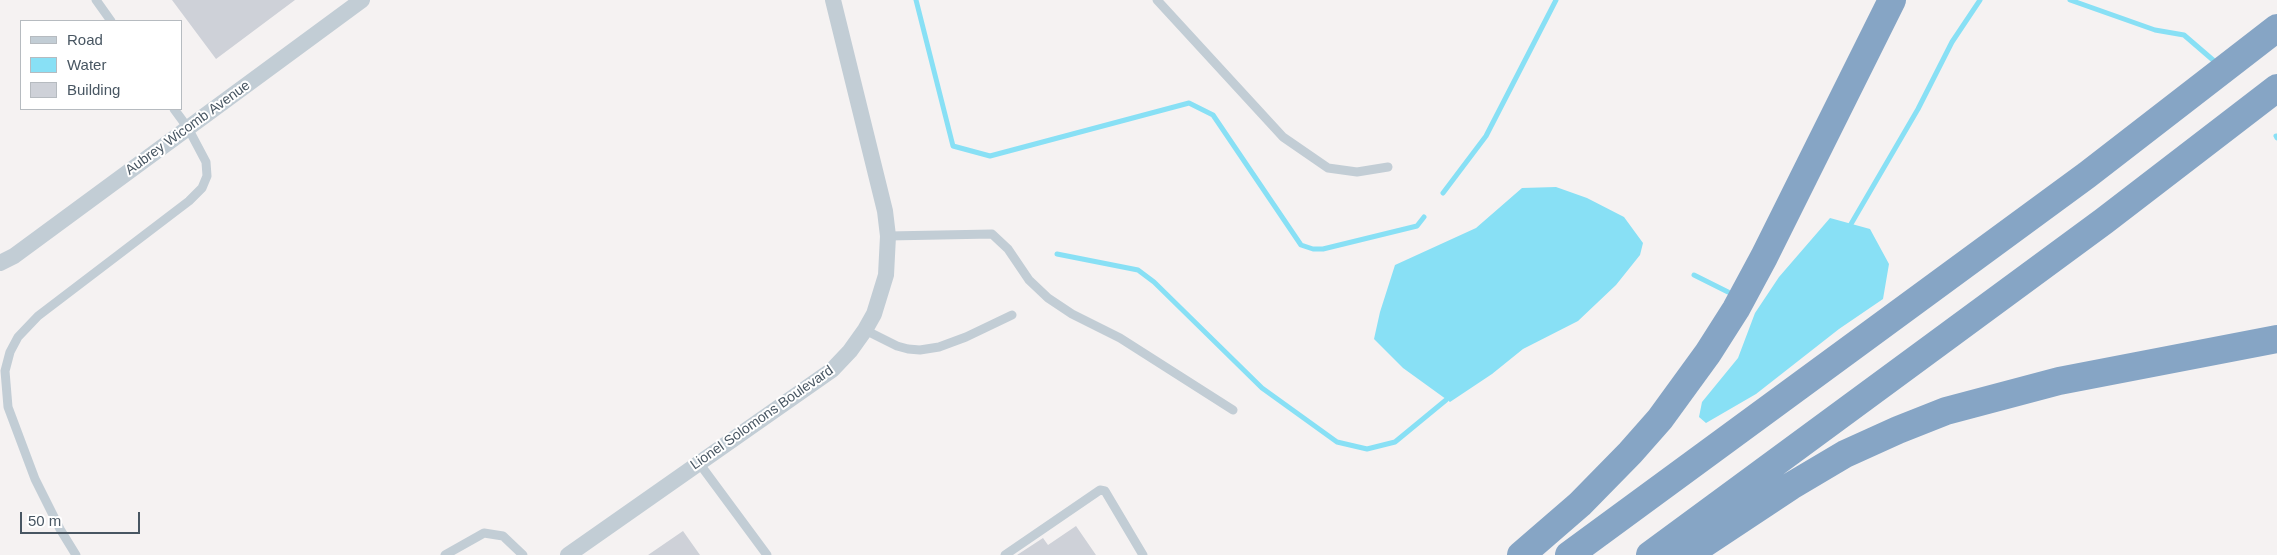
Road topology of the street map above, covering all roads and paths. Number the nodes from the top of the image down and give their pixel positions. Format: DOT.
graph roads {
  1 [pos="96,0"];
  2 [pos="362,0"];
  3 [pos="833,0"];
  4 [pos="1157,0"];
  5 [pos="1892,0"];
  6 [pos="110,20"];
  7 [pos="2277,28"];
  8 [pos="2277,88"];
  9 [pos="175,110"];
  10 [pos="188,128"];
  11 [pos="1388,168"];
  12 [pos="888,236"];
  13 [pos="7,259"];
  14 [pos="0,276"];
  15 [pos="1012,315"];
  16 [pos="865,330"];
  17 [pos="2277,339"];
  18 [pos="1233,410"];
  19 [pos="699,463"];
  20 [pos="76,555"];
  21 [pos="445,555"];
  22 [pos="523,555"];
  23 [pos="568,555"];
  24 [pos="767,555"];
  25 [pos="1005,555"];
  26 [pos="1143,555"];
  27 [pos="1521,555"];
  28 [pos="1569,555"];
  29 [pos="1650,555"];
  30 [pos="1687,555"];
  1 -- 6 [label="lane"];
  2 -- 10 [label="street, Aubrey Wicomb Avenue"];
  3 -- 12 [label="street, Lionel Solomons Boulevard"];
  4 -- 11 [label="lane"];
  5 -- 27 [label="highway"];
  7 -- 28 [label="highway"];
  8 -- 29 [label="highway"];
  9 -- 10 [label="lane"];
  10 -- 13 [label="street, Aubrey Wicomb Avenue"];
  10 -- 20 [label="lane"];
  12 -- 16 [label="street, Lionel Solomons Boulevard"];
  12 -- 18 [label="lane"];
  13 -- 14 [label="street, Aubrey Wicomb Avenue"];
  15 -- 16 [label="lane"];
  16 -- 19 [label="street, Lionel Solomons Boulevard"];
  17 -- 30 [label="highway"];
  19 -- 23 [label="street, Lionel Solomons Boulevard"];
  19 -- 24 [label="lane"];
  21 -- 22 [label="lane"];
  25 -- 26 [label="lane"];
}
